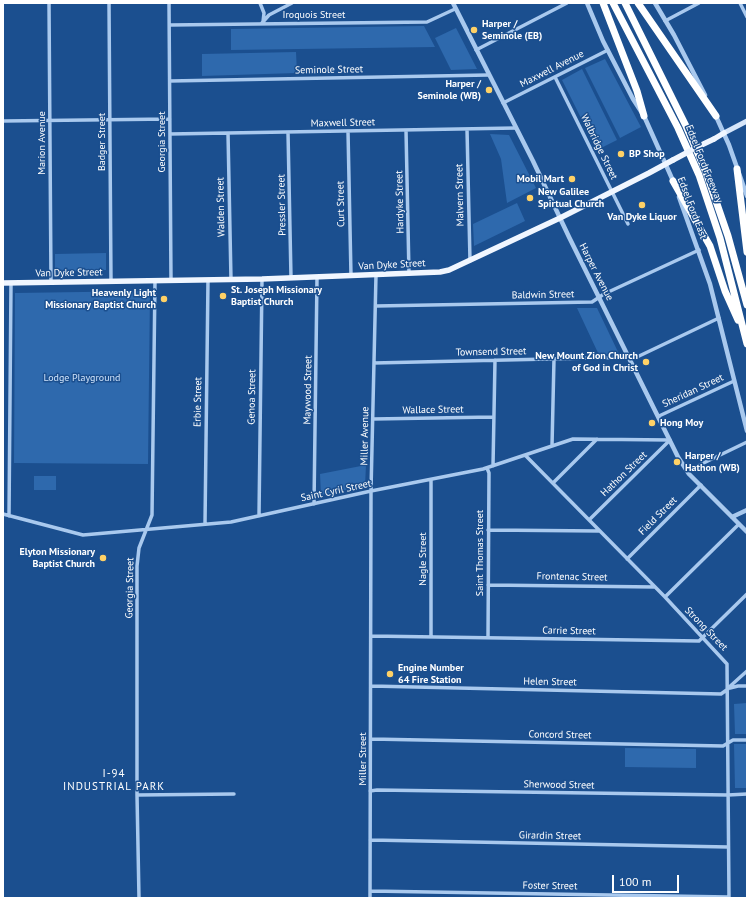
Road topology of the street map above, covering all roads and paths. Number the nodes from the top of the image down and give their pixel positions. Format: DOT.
graph roads {
  1 [pos="50,3"];
  2 [pos="110,3"];
  3 [pos="169,3"];
  4 [pos="260,3"];
  5 [pos="292,3"];
  6 [pos="452,3"];
  7 [pos="566,3"];
  8 [pos="587,3"];
  9 [pos="603,3"];
  10 [pos="614,3"];
  11 [pos="625,3"];
  12 [pos="638,3"];
  13 [pos="654,3"];
  14 [pos="699,3"];
  15 [pos="740,3"];
  16 [pos="455,9"];
  17 [pos="747,16"];
  18 [pos="665,20"];
  19 [pos="262,23"];
  20 [pos="170,25"];
  21 [pos="476,50"];
  22 [pos="608,50"];
  23 [pos="488,75"];
  24 [pos="555,77"];
  25 [pos="170,81"];
  26 [pos="503,103"];
  27 [pos="644,116"];
  28 [pos="716,116"];
  29 [pos="170,119"];
  30 [pos="110,120"];
  31 [pos="3,121"];
  32 [pos="50,121"];
  33 [pos="747,121"];
  34 [pos="516,128"];
  35 [pos="467,129"];
  36 [pos="406,130"];
  37 [pos="348,131"];
  38 [pos="288,132"];
  39 [pos="228,133"];
  40 [pos="724,133"];
  41 [pos="170,134"];
  42 [pos="665,164"];
  43 [pos="737,168"];
  44 [pos="673,181"];
  45 [pos="612,192"];
  46 [pos="747,196"];
  47 [pos="560,218"];
  48 [pos="628,224"];
  49 [pos="699,250"];
  50 [pos="747,252"];
  51 [pos="470,261"];
  52 [pos="409,274"];
  53 [pos="376,275"];
  54 [pos="351,276"];
  55 [pos="291,278"];
  56 [pos="317,278"];
  57 [pos="262,279"];
  58 [pos="208,280"];
  59 [pos="231,280"];
  60 [pos="156,281"];
  61 [pos="171,281"];
  62 [pos="51,282"];
  63 [pos="111,282"];
  64 [pos="3,283"];
  65 [pos="11,283"];
  66 [pos="599,297"];
  67 [pos="747,305"];
  68 [pos="376,306"];
  69 [pos="719,318"];
  70 [pos="744,333"];
  71 [pos="747,344"];
  72 [pos="630,358"];
  73 [pos="554,359"];
  74 [pos="495,360"];
  75 [pos="374,363"];
  76 [pos="734,380"];
  77 [pos="659,416"];
  78 [pos="494,417"];
  79 [pos="373,420"];
  80 [pos="747,431"];
  81 [pos="597,439"];
  82 [pos="670,440"];
  83 [pos="747,442"];
  84 [pos="552,446"];
  85 [pos="525,455"];
  86 [pos="493,466"];
  87 [pos="487,468"];
  88 [pos="687,470"];
  89 [pos="431,480"];
  90 [pos="553,483"];
  91 [pos="701,485"];
  92 [pos="371,491"];
  93 [pos="314,504"];
  94 [pos="747,510"];
  95 [pos="3,514"];
  96 [pos="9,516"];
  97 [pos="259,516"];
  98 [pos="732,517"];
  99 [pos="589,520"];
  100 [pos="205,524"];
  101 [pos="739,524"];
  102 [pos="148,530"];
  103 [pos="488,530"];
  104 [pos="599,531"];
  105 [pos="747,532"];
  106 [pos="627,559"];
  107 [pos="488,585"];
  108 [pos="655,588"];
  109 [pos="747,594"];
  110 [pos="665,597"];
  111 [pos="371,620"];
  112 [pos="371,636"];
  113 [pos="431,637"];
  114 [pos="703,637"];
  115 [pos="488,638"];
  116 [pos="747,671"];
  117 [pos="371,686"];
  118 [pos="747,686"];
  119 [pos="728,689"];
  120 [pos="371,739"];
  121 [pos="747,740"];
  122 [pos="728,743"];
  123 [pos="370,792"];
  124 [pos="234,794"];
  125 [pos="747,794"];
  126 [pos="137,795"];
  127 [pos="728,795"];
  128 [pos="370,840"];
  129 [pos="728,847"];
  130 [pos="370,891"];
  131 [pos="473,892"];
  132 [pos="523,896"];
  133 [pos="574,896"];
  134 [pos="676,897"];
  135 [pos="139,898"];
  136 [pos="370,898"];
  137 [pos="473,898"];
  138 [pos="729,898"];
  1 -- 32 [label="street, Marion Avenue"];
  2 -- 30 [label="street, Badger Street"];
  3 -- 20 [label="street, Georgia Street"];
  4 -- 19 [label="street"];
  5 -- 19 [label="street"];
  6 -- 16 [label="street, Harper Avenue"];
  7 -- 21 [label="street"];
  8 -- 22 [label="street, Edsel Ford East"];
  9 -- 27 [label="highway"];
  10 -- 70 [label="highway, Edsel Ford Freeway"];
  11 -- 67 [label="highway, Edsel Ford Freeway"];
  12 -- 28 [label="highway"];
  13 -- 18 [label="street"];
  14 -- 18 [label="street"];
  15 -- 17 [label="street"];
  16 -- 19 [label="street, Iroquois Street"];
  16 -- 21 [label="street, Harper Avenue"];
  18 -- 28 [label="street"];
  19 -- 20 [label="street, Iroquois Street"];
  20 -- 25 [label="street, Georgia Street"];
  21 -- 23 [label="street, Harper Avenue"];
  22 -- 24 [label="street, Maxwell Avenue"];
  22 -- 27 [label="street, Edsel Ford East"];
  23 -- 25 [label="street, Seminole Street"];
  23 -- 26 [label="street, Harper Avenue"];
  24 -- 26 [label="street, Maxwell Avenue"];
  24 -- 45 [label="street, Walbridge Street"];
  25 -- 29 [label="street, Georgia Street"];
  26 -- 34 [label="street, Harper Avenue"];
  27 -- 42 [label="street, Edsel Ford East"];
  28 -- 40 [label="street"];
  29 -- 30 [label="street"];
  29 -- 41 [label="street, Georgia Street"];
  30 -- 32 [label="street"];
  30 -- 63 [label="street, Badger Street"];
  31 -- 32 [label="street"];
  32 -- 62 [label="street, Marion Avenue"];
  33 -- 40 [label="main road, Van Dyke Street"];
  34 -- 35 [label="street, Maxwell Street"];
  34 -- 47 [label="street, Harper Avenue"];
  35 -- 36 [label="street, Maxwell Street"];
  35 -- 51 [label="street, Malvern Street"];
  36 -- 37 [label="street, Maxwell Street"];
  36 -- 52 [label="street, Hardyke Street"];
  37 -- 38 [label="street, Maxwell Street"];
  37 -- 54 [label="street, Curt Street"];
  38 -- 39 [label="street, Maxwell Street"];
  38 -- 55 [label="street, Pressler Street"];
  39 -- 41 [label="street, Maxwell Street"];
  39 -- 59 [label="street, Walden Street"];
  40 -- 42 [label="main road, Van Dyke Street, bridge"];
  40 -- 43 [label="street"];
  41 -- 61 [label="street, Georgia Street"];
  42 -- 44 [label="street, Edsel Ford East"];
  42 -- 45 [label="main road, Van Dyke Street"];
  43 -- 46 [label="street"];
  43 -- 50 [label="highway"];
  44 -- 49 [label="street, Edsel Ford East"];
  44 -- 70 [label="highway"];
  45 -- 47 [label="main road, Van Dyke Street"];
  45 -- 48 [label="street, Walbridge Street"];
  47 -- 51 [label="main road, Van Dyke Street"];
  47 -- 66 [label="street, Harper Avenue"];
  49 -- 66 [label="street, Baldwin Street"];
  49 -- 69 [label="street, Edsel Ford East"];
  51 -- 52 [label="main road, Van Dyke Street"];
  52 -- 53 [label="main road, Van Dyke Street"];
  53 -- 54 [label="main road, Van Dyke Street"];
  53 -- 68 [label="street, Miller Avenue"];
  54 -- 56 [label="main road, Van Dyke Street"];
  55 -- 56 [label="main road, Van Dyke Street"];
  55 -- 57 [label="main road, Van Dyke Street"];
  56 -- 93 [label="street, Maywood Street"];
  57 -- 59 [label="main road, Van Dyke Street"];
  57 -- 97 [label="street, Genoa Street"];
  58 -- 59 [label="main road, Van Dyke Street"];
  58 -- 61 [label="main road, Van Dyke Street"];
  58 -- 100 [label="street, Erbie Street"];
  60 -- 61 [label="main road, Van Dyke Street"];
  60 -- 63 [label="main road, Van Dyke Street"];
  60 -- 102 [label="street, Georgia Street"];
  62 -- 63 [label="main road, Van Dyke Street"];
  62 -- 65 [label="main road, Van Dyke Street"];
  64 -- 65 [label="main road, Van Dyke Street"];
  65 -- 96 [label="street"];
  66 -- 68 [label="street, Baldwin Street"];
  66 -- 72 [label="street, Harper Avenue"];
  68 -- 75 [label="street, Miller Avenue"];
  69 -- 72 [label="street, Townsend Street"];
  69 -- 76 [label="street, Edsel Ford East"];
  70 -- 71 [label="highway, Edsel Ford Freeway"];
  72 -- 73 [label="street, Townsend Street"];
  72 -- 77 [label="street, Harper Avenue"];
  73 -- 74 [label="street, Townsend Street"];
  73 -- 84 [label="street"];
  74 -- 75 [label="street, Townsend Street"];
  74 -- 78 [label="street"];
  75 -- 79 [label="street, Miller Avenue"];
  76 -- 77 [label="street, Sheridan Street"];
  76 -- 80 [label="street, Edsel Ford East"];
  77 -- 82 [label="street, Harper Avenue"];
  78 -- 79 [label="street, Wallace Street"];
  78 -- 86 [label="street"];
  79 -- 92 [label="street, Miller Avenue"];
  81 -- 82 [label="street, Saint Cyril Street"];
  81 -- 84 [label="street, Saint Cyril Street"];
  81 -- 90 [label="street"];
  82 -- 88 [label="street, Harper Avenue"];
  82 -- 99 [label="street, Hathon Street"];
  83 -- 88 [label="street"];
  84 -- 85 [label="street, Saint Cyril Street"];
  85 -- 86 [label="street, Saint Cyril Street"];
  85 -- 90 [label="street, Strong Street"];
  86 -- 87 [label="street, Saint Cyril Street"];
  87 -- 89 [label="street, Saint Cyril Street"];
  87 -- 103 [label="street, Saint Thomas Street"];
  88 -- 91 [label="street, Harper Avenue"];
  89 -- 92 [label="street, Saint Cyril Street"];
  89 -- 113 [label="street, Nagle Street"];
  90 -- 99 [label="street, Strong Street"];
  91 -- 98 [label="street, Harper Avenue"];
  91 -- 106 [label="street, Field Street"];
  92 -- 93 [label="street, Saint Cyril Street"];
  92 -- 111 [label="street, Miller Avenue"];
  93 -- 97 [label="street, Saint Cyril Street"];
  94 -- 98 [label="street"];
  95 -- 96 [label="street, Saint Cyril Street"];
  96 -- 102 [label="street, Saint Cyril Street"];
  97 -- 100 [label="street, Saint Cyril Street"];
  98 -- 101 [label="street, Harper Avenue"];
  99 -- 104 [label="street, Strong Street"];
  100 -- 102 [label="street, Saint Cyril Street"];
  101 -- 105 [label="street, Harper Avenue"];
  101 -- 110 [label="street"];
  102 -- 126 [label="street, Georgia Street"];
  103 -- 104 [label="street"];
  103 -- 107 [label="street, Saint Thomas Street"];
  104 -- 106 [label="street, Strong Street"];
  106 -- 108 [label="street, Strong Street"];
  107 -- 108 [label="street, Frontenac Street"];
  107 -- 115 [label="street, Saint Thomas Street"];
  108 -- 110 [label="street, Strong Street"];
  109 -- 114 [label="street"];
  110 -- 114 [label="street, Strong Street"];
  111 -- 112 [label="street, Miller Street"];
  112 -- 113 [label="street, Carrie Street"];
  112 -- 117 [label="street, Miller Street"];
  113 -- 115 [label="street, Carrie Street"];
  114 -- 115 [label="street, Carrie Street"];
  114 -- 119 [label="street, Strong Street"];
  116 -- 119 [label="street, Helen Street"];
  117 -- 119 [label="street, Helen Street"];
  117 -- 120 [label="street, Miller Street"];
  118 -- 119 [label="street"];
  119 -- 122 [label="street, Strong Street"];
  120 -- 122 [label="street, Concord Street"];
  120 -- 123 [label="street, Miller Street"];
  121 -- 122 [label="street, Concord Street"];
  122 -- 127 [label="street, Strong Street"];
  123 -- 127 [label="street, Sherwood Street"];
  123 -- 128 [label="street, Miller Street"];
  124 -- 126 [label="street"];
  125 -- 127 [label="street, Sherwood Street"];
  126 -- 135 [label="street, Georgia Street"];
  127 -- 129 [label="street, Strong Street"];
  128 -- 129 [label="street, Girardin Street"];
  128 -- 130 [label="street, Miller Street"];
  129 -- 138 [label="street, Strong Street"];
  130 -- 131 [label="street, Foster Street"];
  130 -- 136 [label="street, Miller Street"];
  131 -- 132 [label="street, Foster Street"];
  131 -- 137 [label="street"];
  132 -- 133 [label="street, Foster Street"];
  133 -- 134 [label="street, Foster Street"];
  134 -- 138 [label="street, Foster Street"];
}
